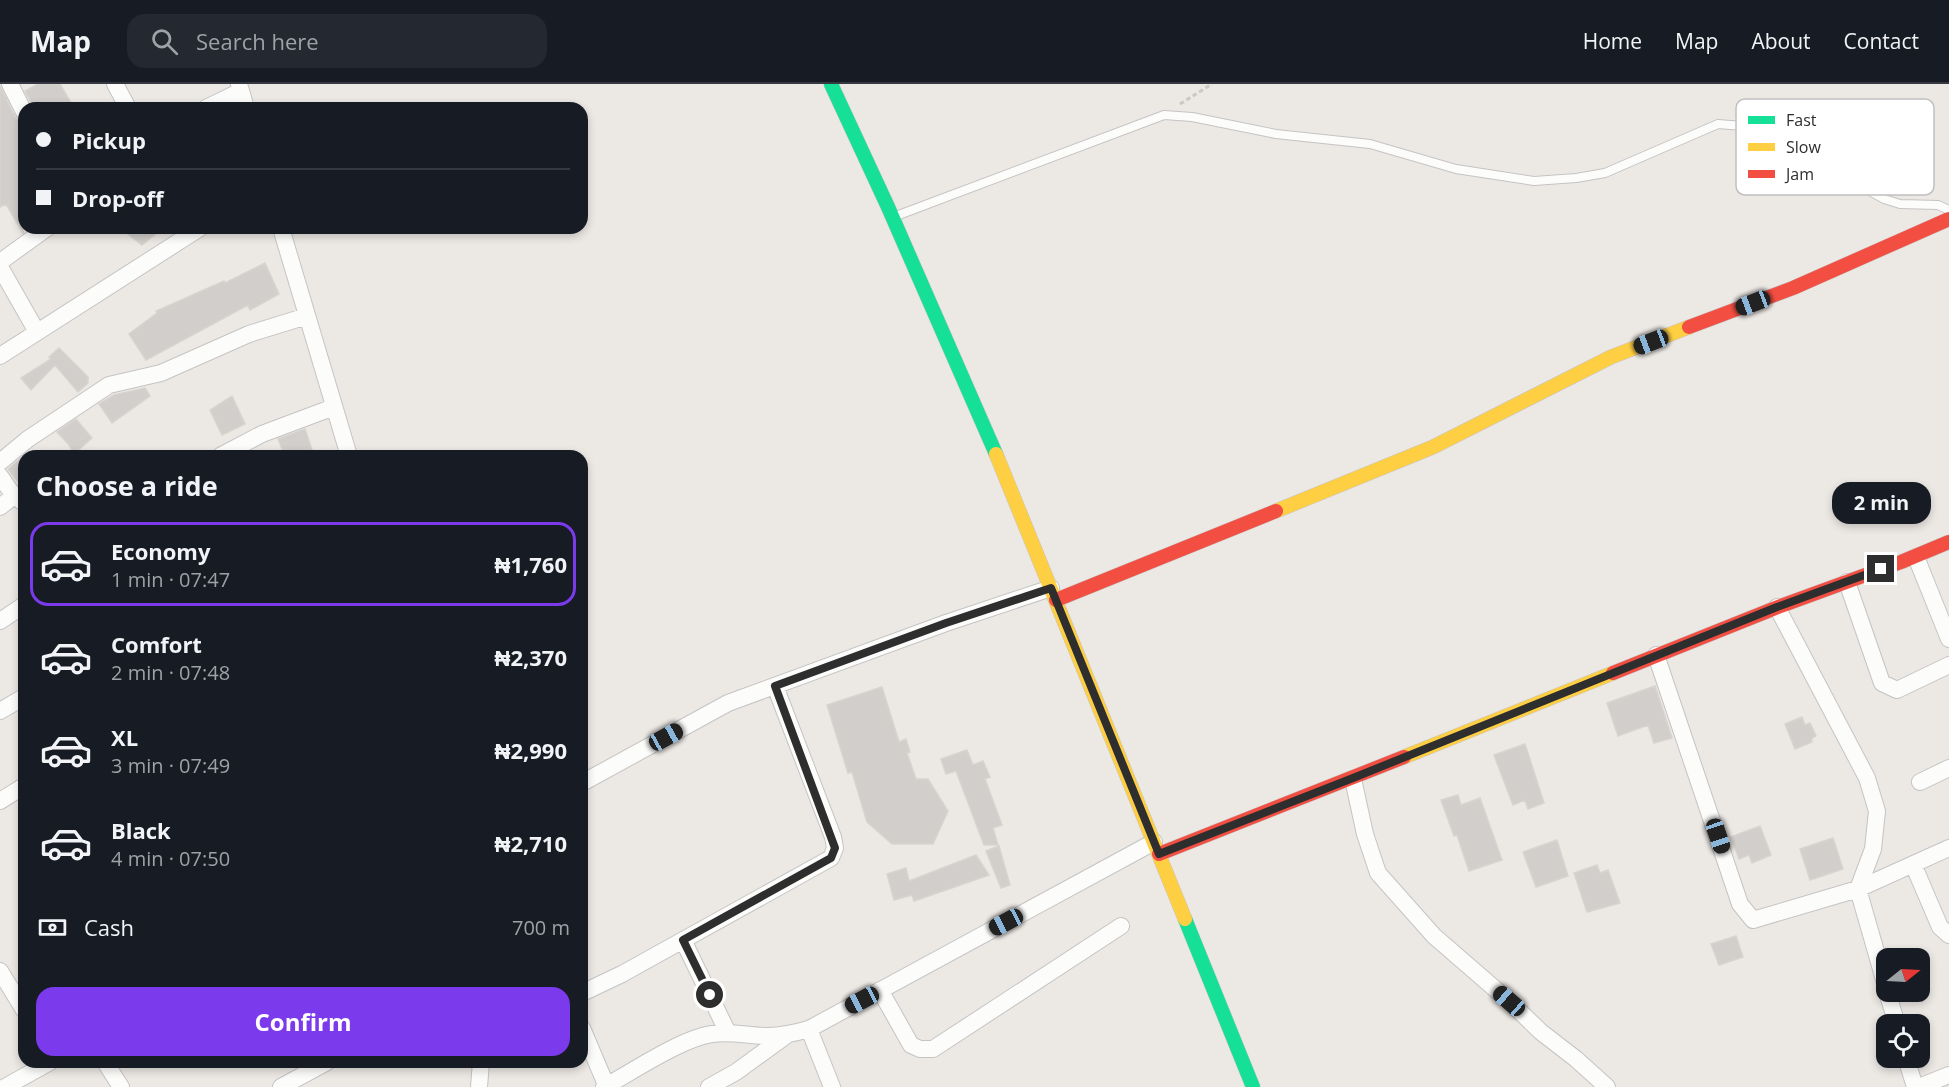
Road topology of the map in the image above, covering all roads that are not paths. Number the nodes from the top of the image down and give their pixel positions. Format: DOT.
graph roads {
  1 [pos="10,84"];
  2 [pos="115,84"];
  3 [pos="831,84"];
  4 [pos="240,88"];
  5 [pos="19,102"];
  6 [pos="125,102"];
  7 [pos="216,102"];
  8 [pos="1736,125"];
  9 [pos="1877,195"];
  10 [pos="1949,210"];
  11 [pos="894,217"];
  12 [pos="1949,219"];
  13 [pos="39,234"];
  14 [pos="191,234"];
  15 [pos="283,234"];
  16 [pos="0,262"];
  17 [pos="0,267"];
  18 [pos="307,316"];
  19 [pos="37,332"];
  20 [pos="0,356"];
  21 [pos="334,407"];
  22 [pos="231,450"];
  23 [pos="347,450"];
  24 [pos="0,462"];
  25 [pos="0,476"];
  26 [pos="18,498"];
  27 [pos="18,499"];
  28 [pos="0,507"];
  29 [pos="1949,542"];
  30 [pos="1916,557"];
  31 [pos="1846,582"];
  32 [pos="1053,594"];
  33 [pos="1777,607"];
  34 [pos="18,609"];
  35 [pos="0,621"];
  36 [pos="1949,639"];
  37 [pos="1656,656"];
  38 [pos="1949,665"];
  39 [pos="775,686"];
  40 [pos="18,700"];
  41 [pos="0,711"];
  42 [pos="1949,768"];
  43 [pos="1353,778"];
  44 [pos="588,780"];
  45 [pos="1920,782"];
  46 [pos="18,790"];
  47 [pos="0,801"];
  48 [pos="1156,848"];
  49 [pos="1949,848"];
  50 [pos="1912,864"];
  51 [pos="1858,889"];
  52 [pos="1120,926"];
  53 [pos="1949,935"];
  54 [pos="683,940"];
  55 [pos="1876,952"];
  56 [pos="0,971"];
  57 [pos="588,990"];
  58 [pos="880,990"];
  59 [pos="18,1000"];
  60 [pos="809,1029"];
  61 [pos="728,1032"];
  62 [pos="788,1034"];
  63 [pos="588,1043"];
  64 [pos="39,1068"];
  65 [pos="109,1068"];
  66 [pos="316,1068"];
  67 [pos="481,1068"];
  68 [pos="1910,1068"];
  69 [pos="1949,1075"];
  70 [pos="5,1087"];
  71 [pos="121,1087"];
  72 [pos="281,1087"];
  73 [pos="479,1087"];
  74 [pos="606,1087"];
  75 [pos="709,1087"];
  76 [pos="832,1087"];
  77 [pos="1253,1087"];
  78 [pos="1607,1087"];
  79 [pos="1917,1087"];
  1 -- 5 [label="street"];
  2 -- 6 [label="street"];
  3 -- 11 [label="street"];
  4 -- 7 [label="street"];
  8 -- 11 [label="lane"];
  9 -- 10 [label="lane"];
  11 -- 32 [label="street"];
  12 -- 32 [label="street"];
  13 -- 16 [label="street"];
  14 -- 19 [label="street"];
  15 -- 18 [label="street"];
  17 -- 19 [label="street"];
  18 -- 21 [label="street"];
  18 -- 24 [label="street"];
  19 -- 20 [label="street"];
  21 -- 22 [label="street"];
  21 -- 23 [label="street"];
  25 -- 26 [label="street"];
  27 -- 28 [label="street"];
  29 -- 30 [label="street"];
  30 -- 31 [label="street"];
  30 -- 36 [label="street"];
  31 -- 33 [label="street"];
  31 -- 38 [label="street"];
  32 -- 39 [label="street"];
  32 -- 48 [label="street"];
  33 -- 37 [label="street"];
  33 -- 51 [label="street"];
  34 -- 35 [label="street"];
  37 -- 43 [label="street"];
  37 -- 51 [label="street"];
  39 -- 44 [label="street"];
  39 -- 54 [label="street"];
  40 -- 41 [label="street"];
  42 -- 45 [label="street"];
  43 -- 48 [label="street"];
  43 -- 78 [label="street"];
  46 -- 47 [label="street"];
  48 -- 58 [label="street"];
  48 -- 77 [label="street"];
  49 -- 50 [label="street"];
  50 -- 51 [label="street"];
  50 -- 53 [label="street"];
  51 -- 55 [label="street"];
  52 -- 58 [label="street"];
  54 -- 57 [label="street"];
  54 -- 61 [label="street"];
  56 -- 59 [label="street"];
  58 -- 60 [label="street"];
  60 -- 62 [label="street"];
  60 -- 76 [label="street"];
  61 -- 62 [label="street"];
  61 -- 74 [label="street"];
  62 -- 75 [label="street"];
  63 -- 74 [label="street"];
  64 -- 70 [label="street"];
  65 -- 71 [label="street"];
  66 -- 72 [label="street"];
  67 -- 73 [label="street"];
  68 -- 79 [label="street"];
  69 -- 79 [label="street"];
}
